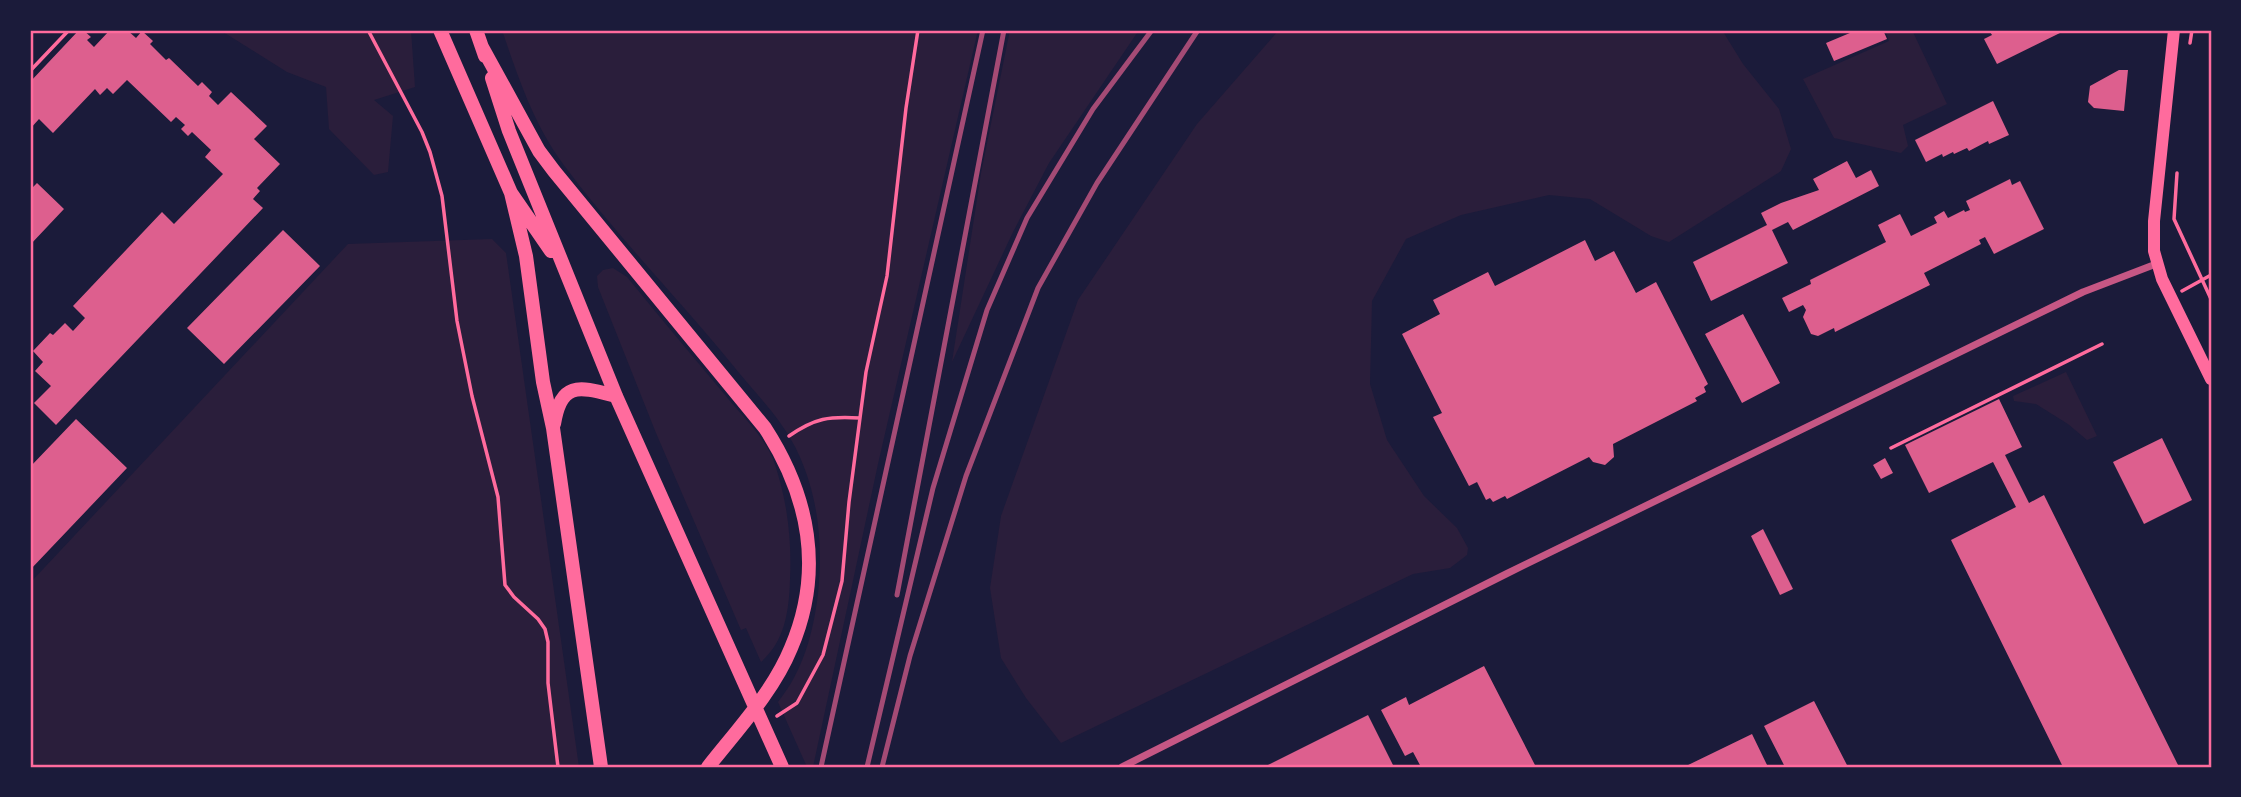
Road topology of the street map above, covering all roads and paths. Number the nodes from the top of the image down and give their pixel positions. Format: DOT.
graph roads {
  1 [pos="69,30"];
  2 [pos="368,30"];
  3 [pos="440,30"];
  4 [pos="475,30"];
  5 [pos="918,30"];
  6 [pos="2174,30"];
  7 [pos="2192,30"];
  8 [pos="2190,44"];
  9 [pos="482,47"];
  10 [pos="30,71"];
  11 [pos="2177,170"];
  12 [pos="511,193"];
  13 [pos="2156,264"];
  14 [pos="566,273"];
  15 [pos="2211,275"];
  16 [pos="2202,280"];
  17 [pos="2170,297"];
  18 [pos="2211,299"];
  19 [pos="2102,344"];
  20 [pos="2211,379"];
  21 [pos="616,396"];
  22 [pos="860,418"];
  23 [pos="553,428"];
  24 [pos="776,445"];
  25 [pos="1891,448"];
  26 [pos="775,717"];
  27 [pos="558,767"];
  28 [pos="601,767"];
  29 [pos="708,767"];
  30 [pos="782,767"];
  31 [pos="1122,767"];
  1 -- 10 [label="path"];
  2 -- 27 [label="path"];
  3 -- 12 [label="highway"];
  4 -- 9 [label="highway"];
  5 -- 22 [label="path"];
  6 -- 13 [label="main road"];
  7 -- 8 [label="path"];
  9 -- 14 [label="highway"];
  9 -- 24 [label="highway"];
  11 -- 16 [label="path"];
  12 -- 14 [label="highway"];
  12 -- 23 [label="highway"];
  13 -- 17 [label="main road"];
  13 -- 31 [label="street"];
  14 -- 21 [label="highway"];
  15 -- 16 [label="path"];
  16 -- 17 [label="path"];
  16 -- 18 [label="path"];
  17 -- 20 [label="main road"];
  19 -- 25 [label="path"];
  21 -- 23 [label="highway"];
  21 -- 30 [label="highway"];
  22 -- 24 [label="path"];
  22 -- 26 [label="path"];
  23 -- 28 [label="highway"];
  24 -- 29 [label="highway"];
}
